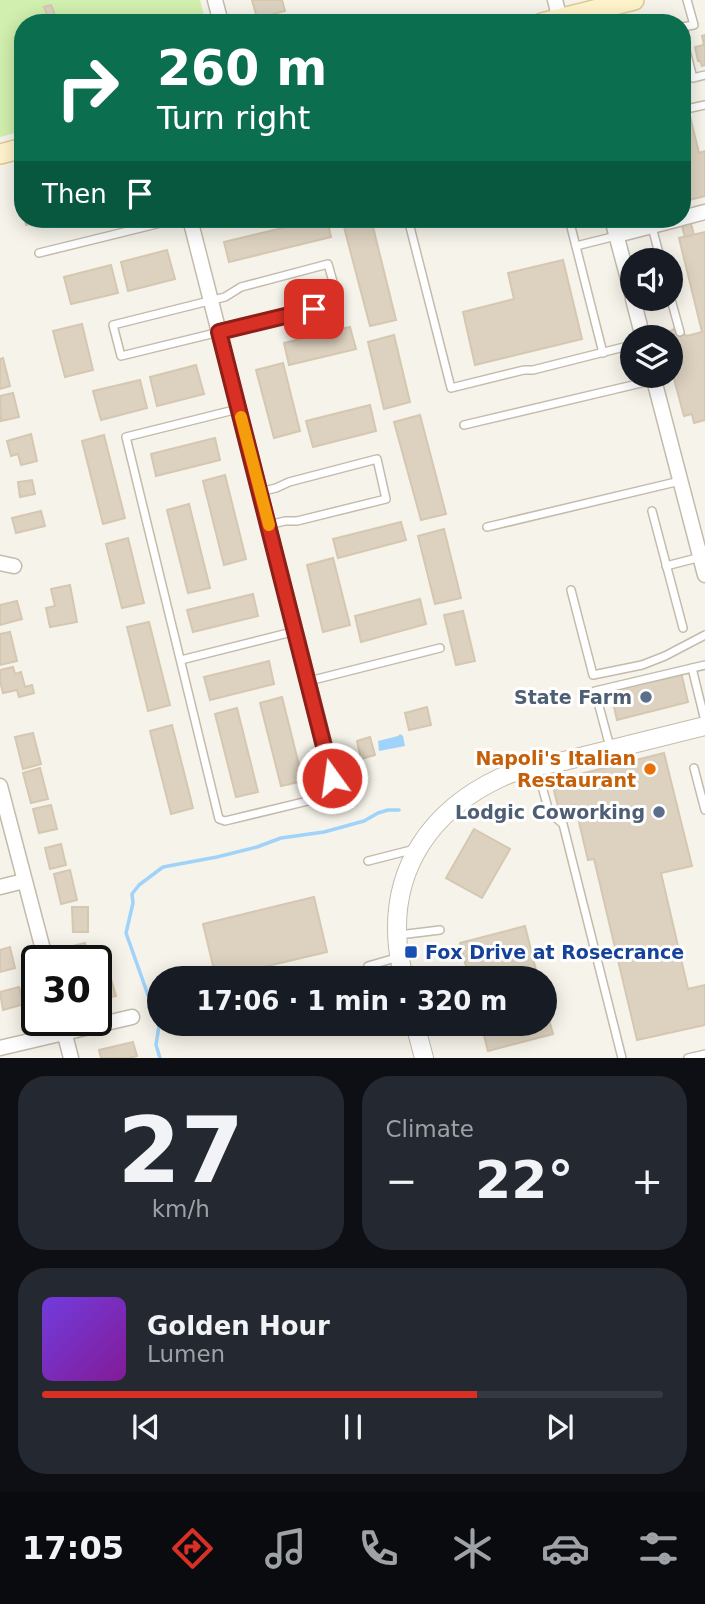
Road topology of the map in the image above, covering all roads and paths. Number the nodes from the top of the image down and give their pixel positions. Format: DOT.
graph roads {
  1 [pos="635,0"];
  2 [pos="687,0"];
  3 [pos="565,14"];
  4 [pos="691,25"];
  5 [pos="691,70"];
  6 [pos="705,75"];
  7 [pos="140,228"];
  8 [pos="192,228"];
  9 [pos="410,228"];
  10 [pos="571,228"];
  11 [pos="615,228"];
  12 [pos="643,228"];
  13 [pos="652,228"];
  14 [pos="617,235"];
  15 [pos="576,246"];
  16 [pos="620,248"];
  17 [pos="657,248"];
  18 [pos="39,253"];
  19 [pos="211,301"];
  20 [pos="219,332"];
  21 [pos="620,348"];
  22 [pos="603,353"];
  23 [pos="620,386"];
  24 [pos="657,388"];
  25 [pos="238,409"];
  26 [pos="464,425"];
  27 [pos="681,481"];
  28 [pos="260,492"];
  29 [pos="652,511"];
  30 [pos="269,525"];
  31 [pos="487,527"];
  32 [pos="703,557"];
  33 [pos="666,566"];
  34 [pos="705,575"];
  35 [pos="572,590"];
  36 [pos="683,628"];
  37 [pos="296,631"];
  38 [pos="705,635"];
  39 [pos="440,648"];
  40 [pos="181,660"];
  41 [pos="705,665"];
  42 [pos="692,668"];
  43 [pos="309,681"];
  44 [pos="705,721"];
  45 [pos="705,726"];
  46 [pos="610,749"];
  47 [pos="537,767"];
  48 [pos="694,768"];
  49 [pos="0,786"];
  50 [pos="335,788"];
  51 [pos="705,810"];
  52 [pos="418,848"];
  53 [pos="368,861"];
  54 [pos="24,881"];
  55 [pos="0,887"];
  56 [pos="440,930"];
  57 [pos="397,935"];
  58 [pos="42,945"];
  59 [pos="400,957"];
  60 [pos="368,966"];
  61 [pos="402,966"];
  62 [pos="132,1017"];
  63 [pos="112,1020"];
  64 [pos="36,1036"];
  65 [pos="65,1036"];
  66 [pos="418,1036"];
  67 [pos="0,1048"];
  68 [pos="705,1054"];
  69 [pos="71,1058"];
  70 [pos="424,1058"];
  71 [pos="622,1058"];
  72 [pos="688,1058"];
  1 -- 3 [label="main road"];
  2 -- 4 [label="lane"];
  5 -- 6 [label="lane"];
  7 -- 18 [label="lane"];
  8 -- 19 [label="street"];
  9 -- 22 [label="lane"];
  10 -- 15 [label="lane"];
  11 -- 14 [label="street"];
  12 -- 14 [label="street"];
  13 -- 17 [label="lane"];
  14 -- 15 [label="lane"];
  14 -- 16 [label="street"];
  15 -- 22 [label="lane"];
  19 -- 20 [label="street"];
  19 -- 20 [label="lane"];
  19 -- 20 [label="lane"];
  20 -- 25 [label="street"];
  21 -- 22 [label="lane"];
  23 -- 26 [label="lane"];
  24 -- 27 [label="street"];
  25 -- 28 [label="street"];
  25 -- 40 [label="lane"];
  27 -- 31 [label="lane"];
  27 -- 32 [label="street"];
  28 -- 30 [label="street"];
  28 -- 30 [label="lane"];
  29 -- 33 [label="lane"];
  30 -- 37 [label="street"];
  32 -- 33 [label="lane"];
  32 -- 34 [label="street"];
  33 -- 36 [label="lane"];
  35 -- 38 [label="lane"];
  37 -- 40 [label="lane"];
  37 -- 43 [label="street"];
  39 -- 43 [label="lane"];
  40 -- 50 [label="lane"];
  41 -- 42 [label="lane"];
  42 -- 44 [label="lane"];
  42 -- 46 [label="lane"];
  43 -- 50 [label="street"];
  45 -- 46 [label="street"];
  46 -- 47 [label="street"];
  47 -- 52 [label="street"];
  47 -- 71 [label="lane"];
  48 -- 51 [label="lane"];
  49 -- 54 [label="street"];
  52 -- 53 [label="lane"];
  52 -- 57 [label="street"];
  54 -- 55 [label="street"];
  54 -- 58 [label="street"];
  56 -- 57 [label="lane"];
  57 -- 59 [label="street"];
  59 -- 60 [label="lane"];
  59 -- 61 [label="street"];
  62 -- 63 [label="street"];
  64 -- 67 [label="street"];
  65 -- 69 [label="street"];
  66 -- 70 [label="street"];
  68 -- 72 [label="lane"];
}
